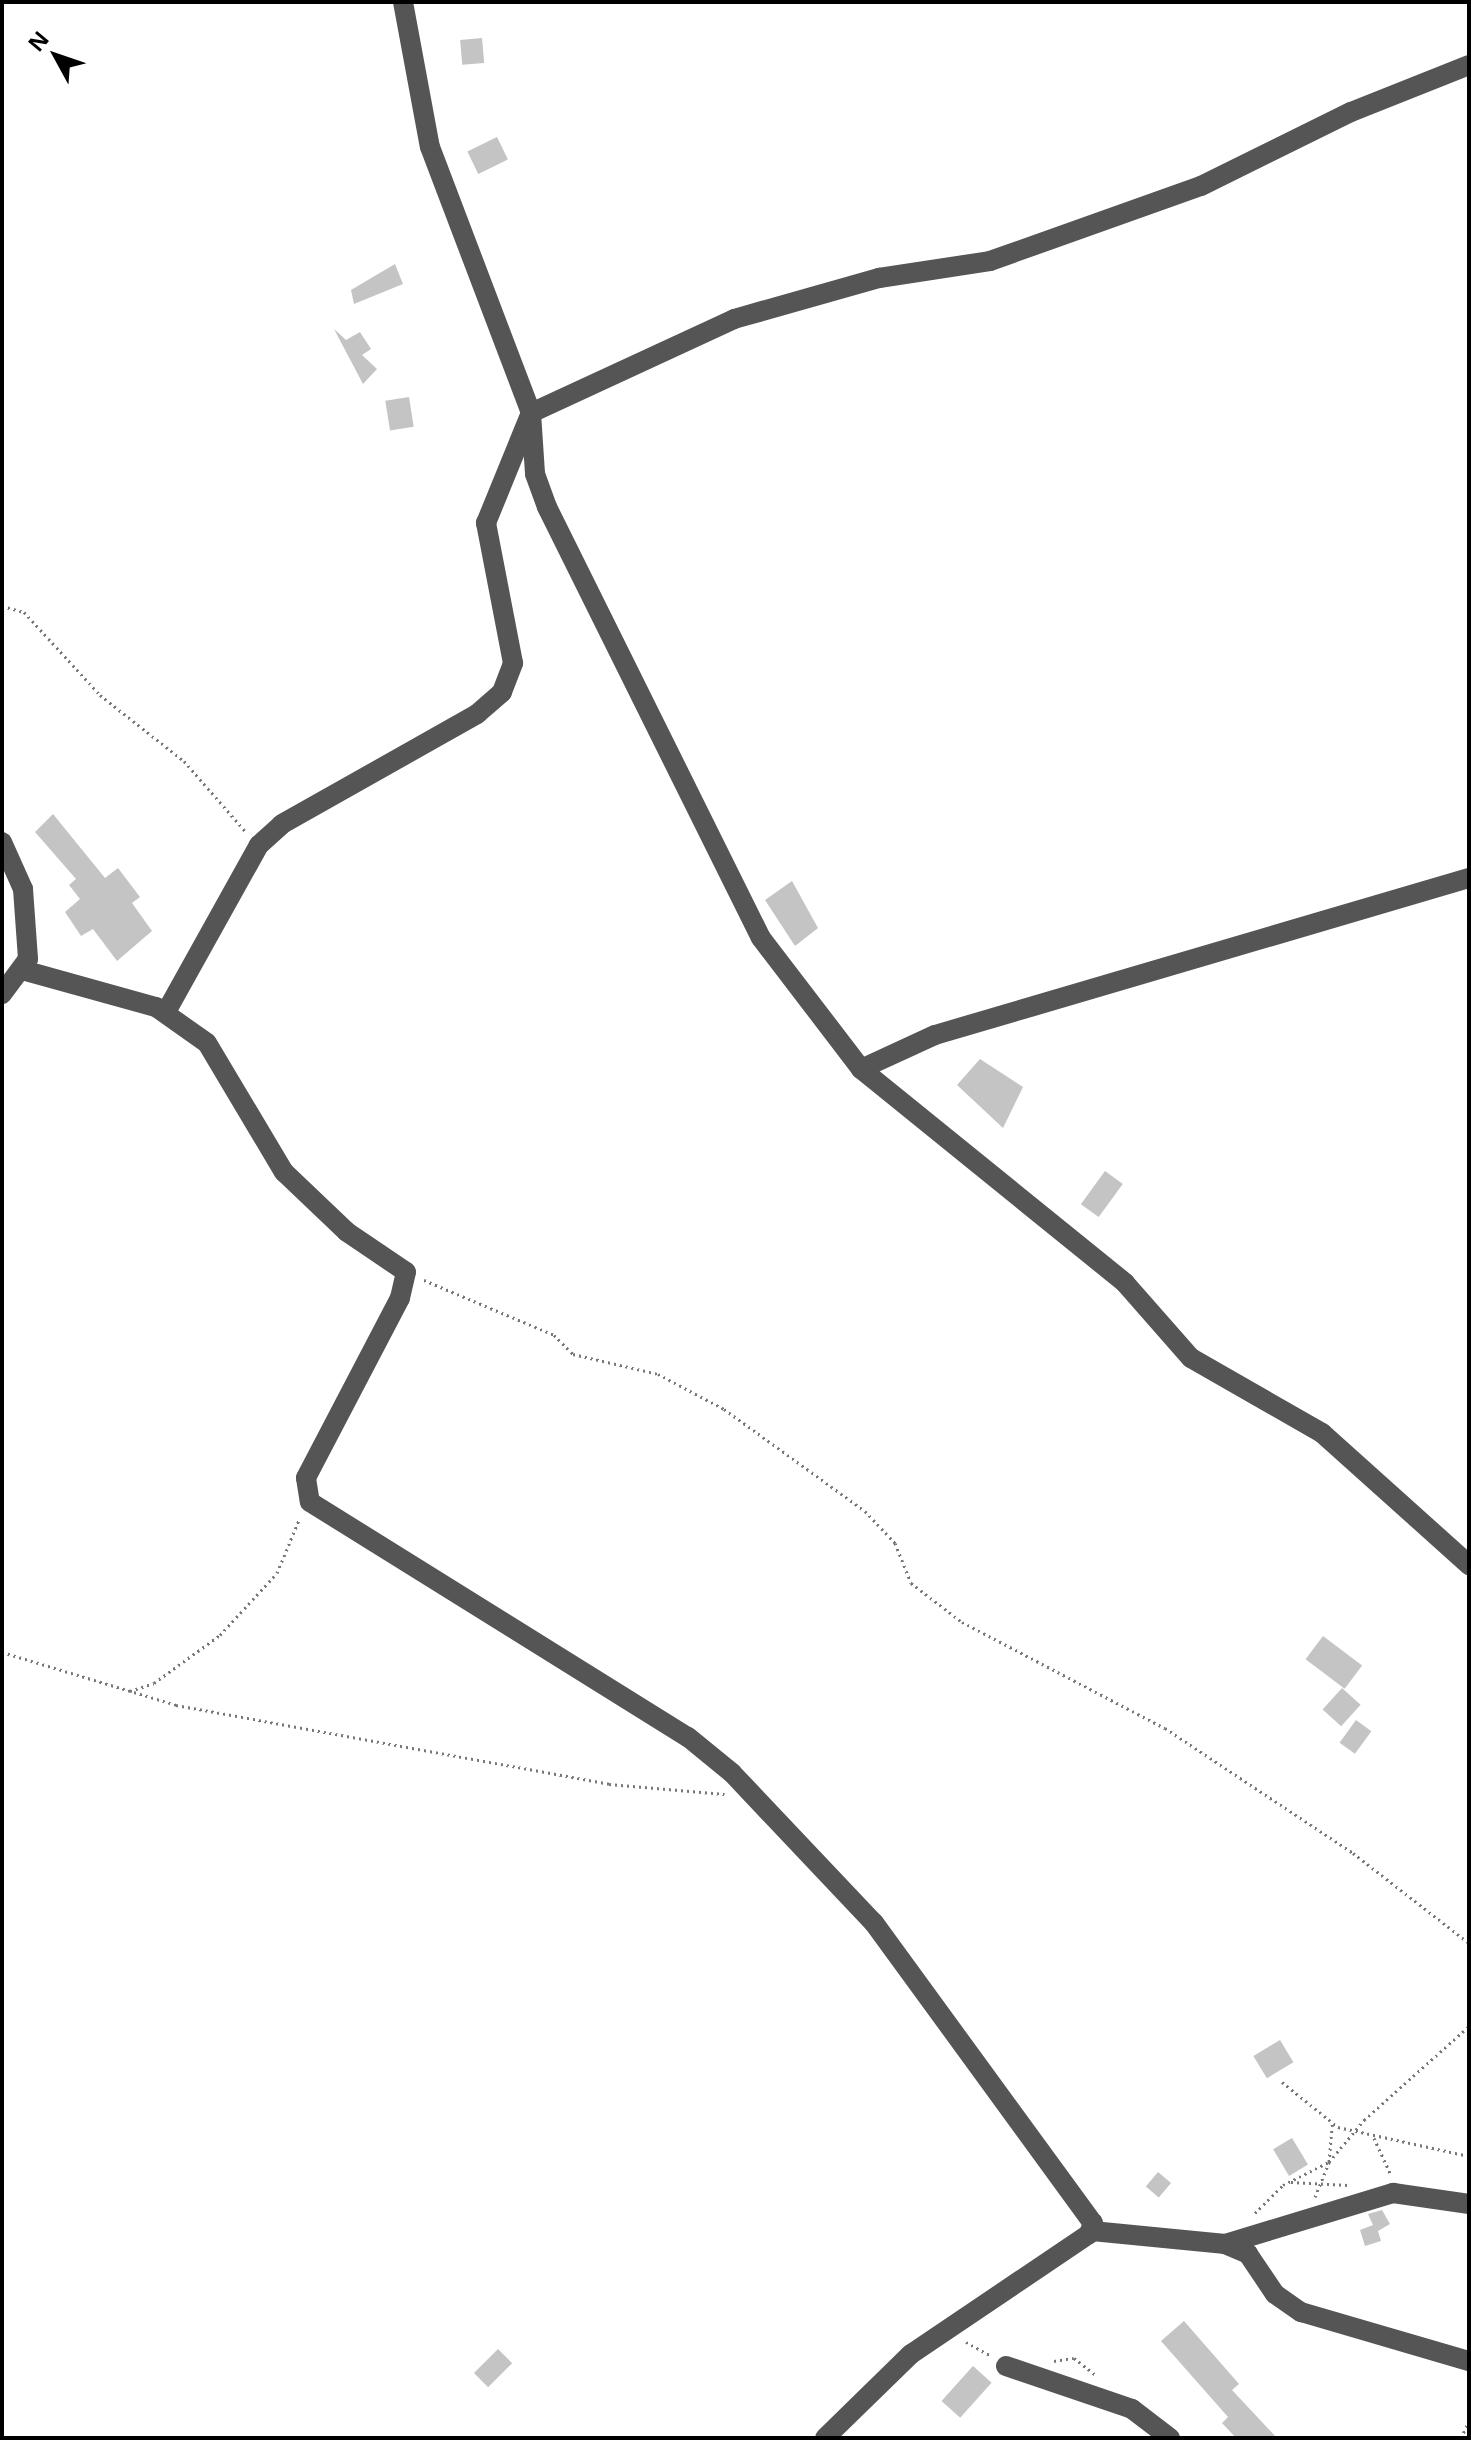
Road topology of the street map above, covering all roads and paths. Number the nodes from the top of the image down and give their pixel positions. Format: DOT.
graph roads {
  1 [pos="403,2"];
  2 [pos="1469,65"];
  3 [pos="531,413"];
  4 [pos="2,606"];
  5 [pos="2,842"];
  6 [pos="259,845"];
  7 [pos="1469,878"];
  8 [pos="26,971"];
  9 [pos="2,994"];
  10 [pos="166,1012"];
  11 [pos="861,1069"];
  12 [pos="406,1272"];
  13 [pos="306,1495"];
  14 [pos="1469,1565"];
  15 [pos="2,1652"];
  16 [pos="130,1691"];
  17 [pos="753,1796"];
  18 [pos="1469,1943"];
  19 [pos="1469,2026"];
  20 [pos="1282,2082"];
  21 [pos="1332,2124"];
  22 [pos="1356,2131"];
  23 [pos="1373,2136"];
  24 [pos="1469,2156"];
  25 [pos="1329,2162"];
  26 [pos="1288,2181"];
  27 [pos="1321,2185"];
  28 [pos="1397,2194"];
  29 [pos="1469,2204"];
  30 [pos="1308,2207"];
  31 [pos="1092,2231"];
  32 [pos="1228,2243"];
  33 [pos="1469,2361"];
  34 [pos="1006,2366"];
  35 [pos="1469,2421"];
  36 [pos="825,2438"];
  37 [pos="1170,2438"];
  38 [pos="1461,2438"];
  1 -- 3 [label="street"];
  2 -- 3 [label="street"];
  3 -- 6 [label="street"];
  3 -- 11 [label="street"];
  4 -- 6 [label="path"];
  5 -- 8 [label="street"];
  6 -- 10 [label="street"];
  7 -- 11 [label="street"];
  8 -- 9 [label="street"];
  8 -- 10 [label="street"];
  10 -- 12 [label="street"];
  11 -- 14 [label="street"];
  12 -- 13 [label="street"];
  12 -- 18 [label="path"];
  13 -- 16 [label="path"];
  13 -- 17 [label="street"];
  15 -- 16 [label="path"];
  16 -- 17 [label="path"];
  17 -- 31 [label="street"];
  19 -- 22 [label="path"];
  20 -- 21 [label="path"];
  21 -- 22 [label="path"];
  21 -- 25 [label="path"];
  22 -- 23 [label="path"];
  22 -- 25 [label="path"];
  23 -- 24 [label="path"];
  23 -- 28 [label="path"];
  25 -- 26 [label="path"];
  25 -- 27 [label="path"];
  26 -- 27 [label="path"];
  26 -- 32 [label="path"];
  27 -- 30 [label="path"];
  28 -- 29 [label="street"];
  28 -- 32 [label="street"];
  31 -- 32 [label="street"];
  31 -- 36 [label="street"];
  32 -- 33 [label="street"];
  34 -- 37 [label="street"];
  35 -- 38 [label="path"];
}
